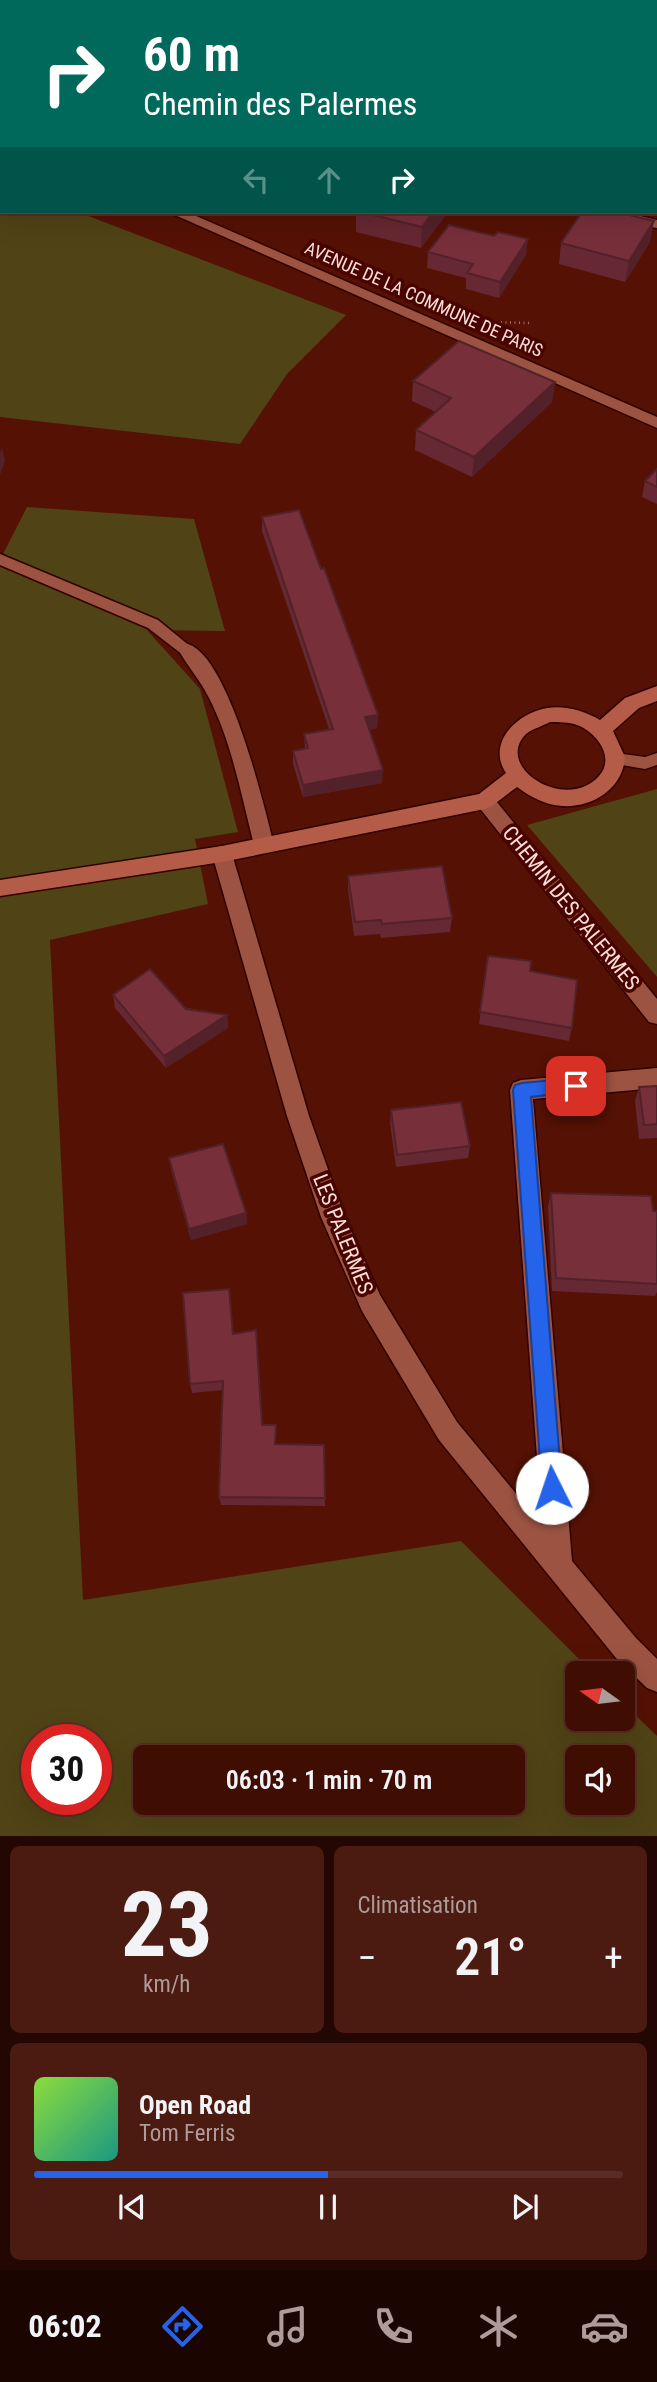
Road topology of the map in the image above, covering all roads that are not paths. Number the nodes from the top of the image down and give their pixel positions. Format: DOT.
graph roads {
  1 [pos="180,214"];
  2 [pos="605,214"];
  3 [pos="657,224"];
  4 [pos="657,423"];
  5 [pos="0,559"];
  6 [pos="188,651"];
  7 [pos="657,693"];
  8 [pos="601,730"];
  9 [pos="617,759"];
  10 [pos="657,759"];
  11 [pos="516,776"];
  12 [pos="485,801"];
  13 [pos="264,845"];
  14 [pos="222,854"];
  15 [pos="0,888"];
  16 [pos="657,1015"];
  17 [pos="657,1079"];
  18 [pos="559,1568"];
  19 [pos="657,1678"];
  1 -- 4 [label="street, AVENUE DE LA COMMUNE DE PARIS"];
  2 -- 3 [label="street"];
  5 -- 6 [label="lane"];
  6 -- 13 [label="street"];
  7 -- 8 [label="street"];
  8 -- 9 [label="street"];
  8 -- 11 [label="street"];
  9 -- 10 [label="lane"];
  9 -- 11 [label="street"];
  11 -- 12 [label="street"];
  12 -- 13 [label="street"];
  12 -- 16 [label="street, CHEMIN DES PALERMES"];
  13 -- 14 [label="street"];
  14 -- 15 [label="street"];
  14 -- 18 [label="street, LES PALERMES"];
  17 -- 18 [label="street"];
  18 -- 19 [label="street, LES PALERMES"];
}
